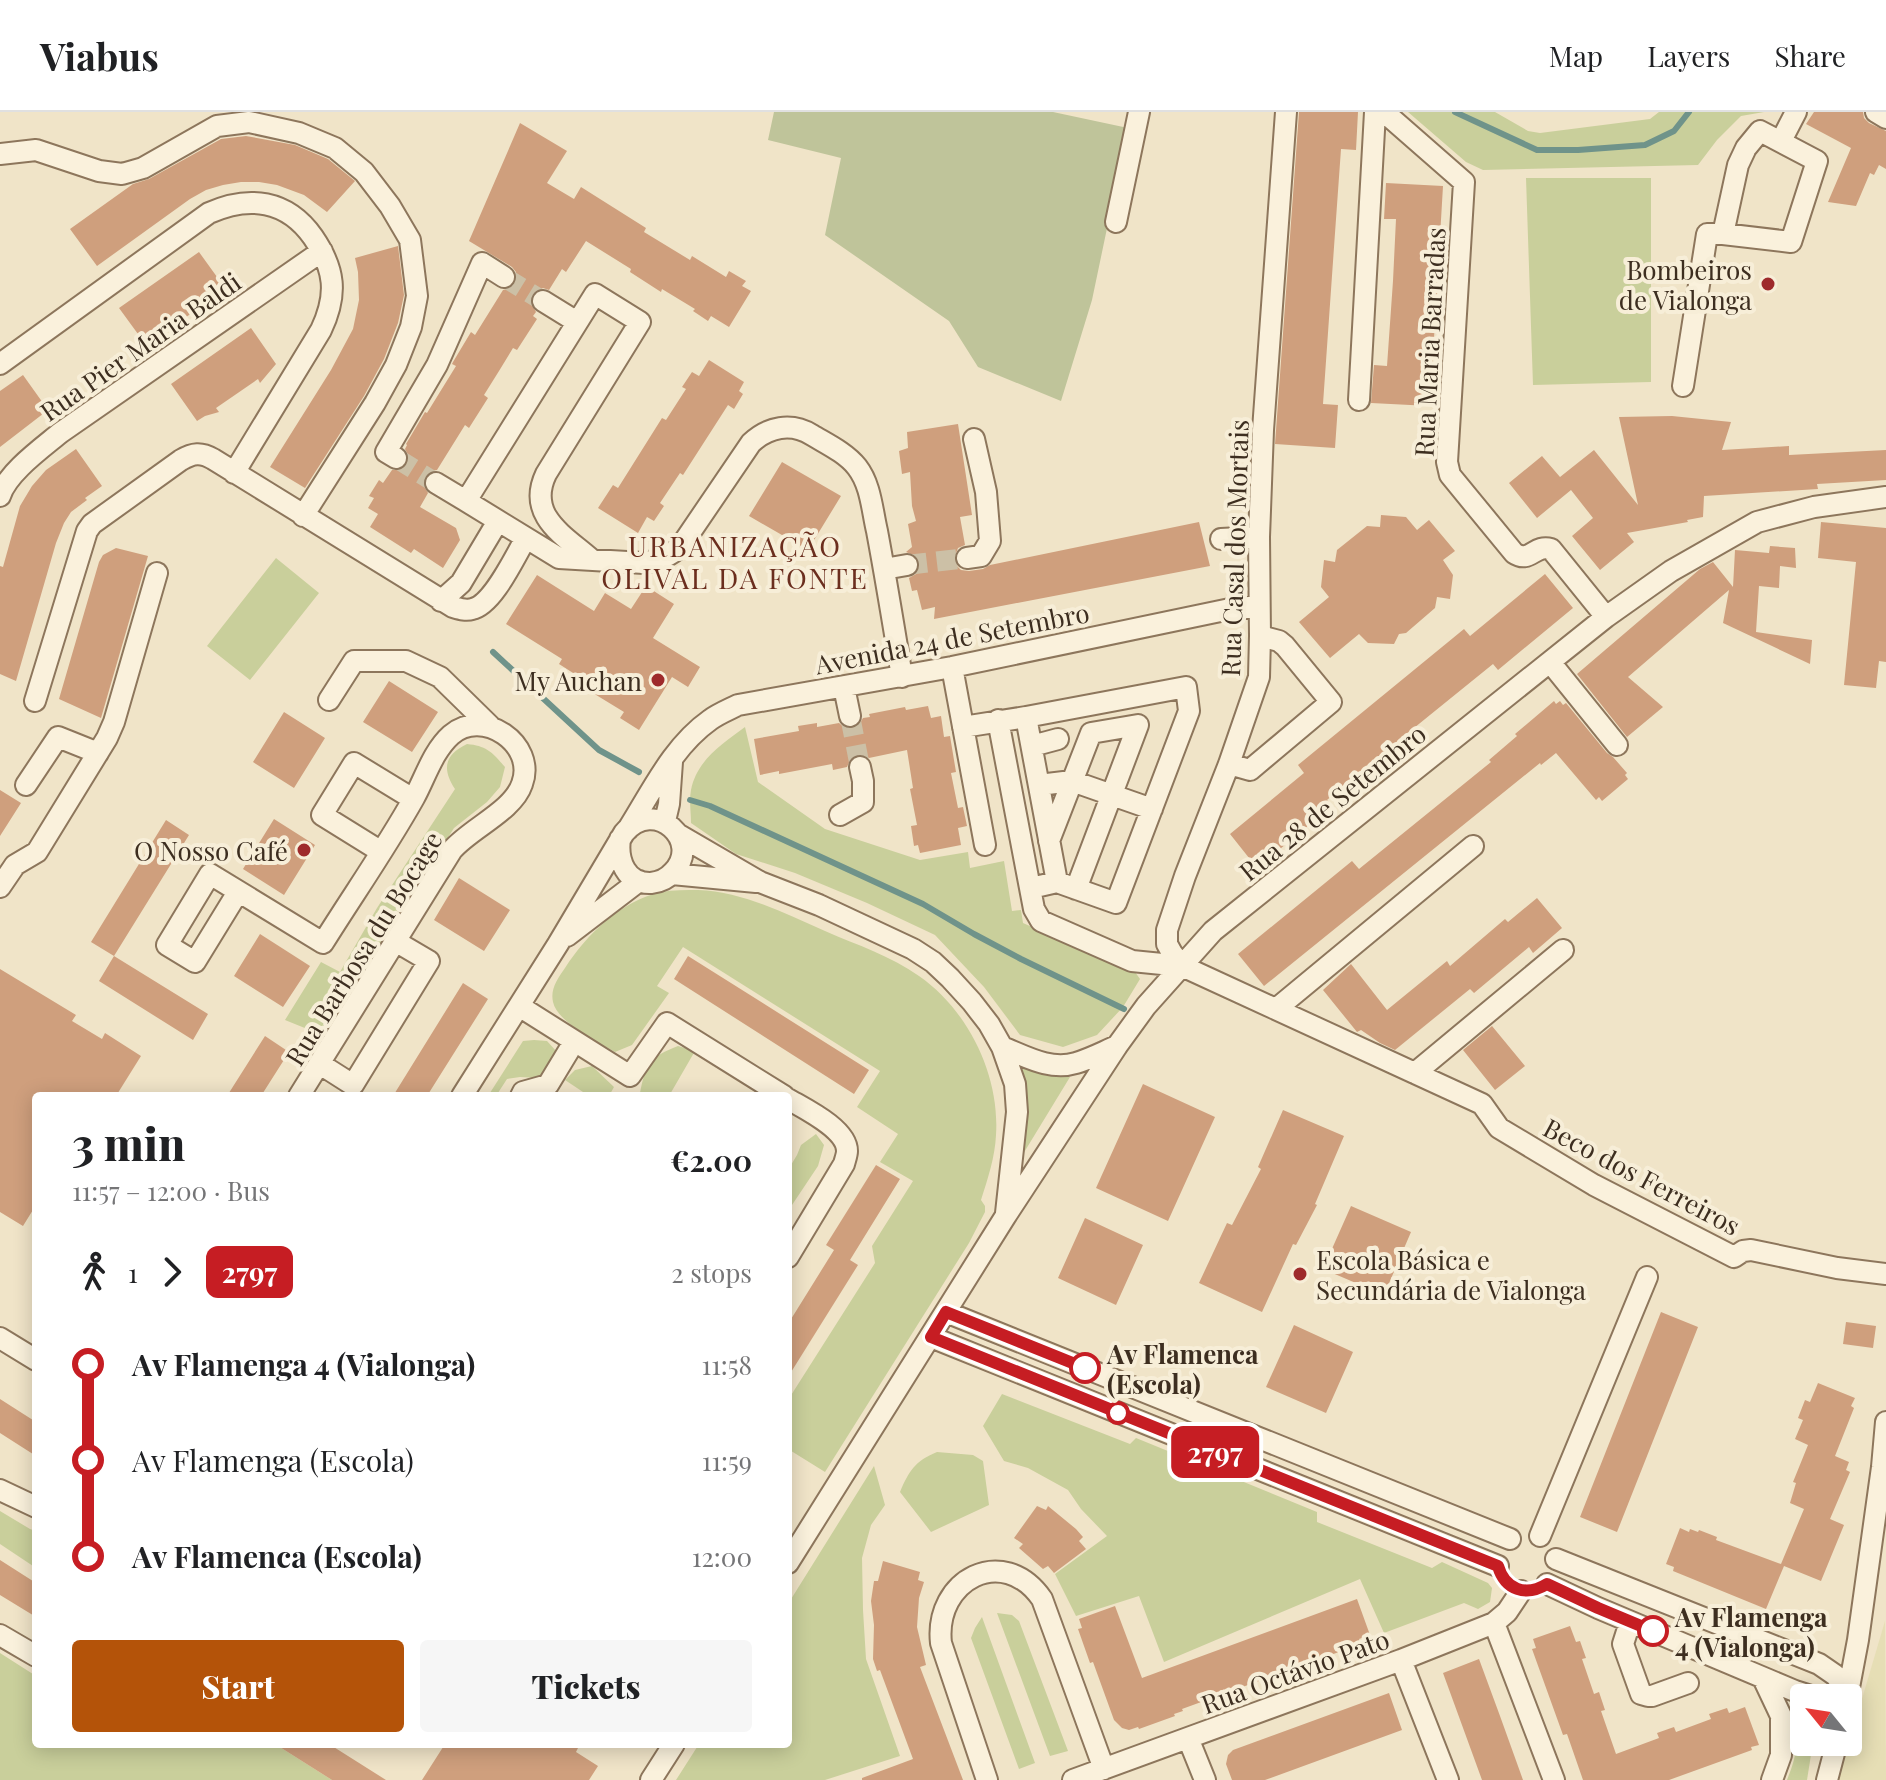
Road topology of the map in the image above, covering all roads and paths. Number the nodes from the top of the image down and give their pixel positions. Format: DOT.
graph roads {
  1 [pos="1139,112"];
  2 [pos="1286,112"];
  3 [pos="1375,112"];
  4 [pos="1384,112"];
  5 [pos="1796,112"];
  6 [pos="1876,112"];
  7 [pos="1886,118"];
  8 [pos="1781,141"];
  9 [pos="0,154"];
  10 [pos="1116,222"];
  11 [pos="1723,234"];
  12 [pos="322,251"];
  13 [pos="504,277"];
  14 [pos="543,301"];
  15 [pos="577,322"];
  16 [pos="0,364"];
  17 [pos="1683,386"];
  18 [pos="1359,400"];
  19 [pos="974,439"];
  20 [pos="396,458"];
  21 [pos="234,473"];
  22 [pos="436,483"];
  23 [pos="0,496"];
  24 [pos="1886,497"];
  25 [pos="466,501"];
  26 [pos="303,516"];
  27 [pos="498,521"];
  28 [pos="1259,537"];
  29 [pos="526,538"];
  30 [pos="1221,539"];
  31 [pos="967,558"];
  32 [pos="592,560"];
  33 [pos="907,565"];
  34 [pos="884,569"];
  35 [pos="157,573"];
  36 [pos="441,601"];
  37 [pos="1259,606"];
  38 [pos="1606,617"];
  39 [pos="1260,636"];
  40 [pos="1550,662"];
  41 [pos="952,667"];
  42 [pos="902,677"];
  43 [pos="844,687"];
  44 [pos="329,700"];
  45 [pos="35,701"];
  46 [pos="850,716"];
  47 [pos="1026,717"];
  48 [pos="998,720"];
  49 [pos="490,726"];
  50 [pos="963,727"];
  51 [pos="1058,739"];
  52 [pos="1617,745"];
  53 [pos="1032,746"];
  54 [pos="98,753"];
  55 [pos="673,759"];
  56 [pos="1229,764"];
  57 [pos="860,767"];
  58 [pos="1072,781"];
  59 [pos="26,785"];
  60 [pos="1039,785"];
  61 [pos="1112,795"];
  62 [pos="413,799"];
  63 [pos="1152,809"];
  64 [pos="840,815"];
  65 [pos="672,828"];
  66 [pos="624,834"];
  67 [pos="1049,841"];
  68 [pos="985,845"];
  69 [pos="1473,846"];
  70 [pos="380,851"];
  71 [pos="672,874"];
  72 [pos="639,881"];
  73 [pos="760,882"];
  74 [pos="1067,885"];
  75 [pos="0,887"];
  76 [pos="1031,888"];
  77 [pos="238,892"];
  78 [pos="395,941"];
  79 [pos="558,944"];
  80 [pos="1563,950"];
  81 [pos="1182,966"];
  82 [pos="519,1006"];
  83 [pos="1276,1009"];
  84 [pos="574,1042"];
  85 [pos="1117,1046"];
  86 [pos="1002,1047"];
  87 [pos="320,1064"];
  88 [pos="1415,1073"];
  89 [pos="630,1076"];
  90 [pos="302,1092"];
  91 [pos="465,1092"];
  92 [pos="523,1092"];
  93 [pos="624,1092"];
  94 [pos="778,1092"];
  95 [pos="792,1101"];
  96 [pos="1005,1217"];
  97 [pos="792,1250"];
  98 [pos="1886,1274"];
  99 [pos="1647,1277"];
  100 [pos="946,1312"];
  101 [pos="931,1337"];
  102 [pos="0,1338"];
  103 [pos="32,1358"];
  104 [pos="1886,1422"];
  105 [pos="0,1490"];
  106 [pos="1882,1494"];
  107 [pos="32,1505"];
  108 [pos="1540,1536"];
  109 [pos="1510,1539"];
  110 [pos="792,1557"];
  111 [pos="1556,1559"];
  112 [pos="1498,1566"];
  113 [pos="1547,1584"];
  114 [pos="1521,1591"];
  115 [pos="1630,1622"];
  116 [pos="1494,1623"];
  117 [pos="0,1635"];
  118 [pos="1858,1640"];
  119 [pos="32,1654"];
  120 [pos="1401,1660"];
  121 [pos="1819,1664"];
  122 [pos="1763,1678"];
  123 [pos="1688,1683"];
  124 [pos="1841,1684"];
  125 [pos="1850,1684"];
  126 [pos="1790,1688"];
  127 [pos="1188,1738"];
  128 [pos="671,1748"];
  129 [pos="1833,1756"];
  130 [pos="1104,1769"];
  131 [pos="651,1780"];
  132 [pos="987,1780"];
  133 [pos="1073,1780"];
  134 [pos="1205,1780"];
  135 [pos="1448,1780"];
  136 [pos="1554,1780"];
  137 [pos="1772,1780"];
  138 [pos="1827,1780"];
  1 -- 10 [label="street"];
  2 -- 28 [label="street, Rua Casal dos Mortais"];
  3 -- 18 [label="street"];
  4 -- 38 [label="street, Rua Maria Barradas"];
  5 -- 8 [label="street"];
  6 -- 7 [label="street"];
  8 -- 11 [label="street"];
  8 -- 11 [label="street"];
  9 -- 26 [label="street"];
  11 -- 17 [label="street"];
  12 -- 16 [label="street"];
  12 -- 21 [label="street"];
  12 -- 23 [label="street, Rua Pier Maria Baldi"];
  13 -- 20 [label="street"];
  14 -- 15 [label="street"];
  15 -- 25 [label="street"];
  15 -- 32 [label="street"];
  19 -- 31 [label="street"];
  21 -- 26 [label="street"];
  21 -- 45 [label="street"];
  22 -- 25 [label="street"];
  24 -- 38 [label="street, Rua 28 de Setembro"];
  25 -- 27 [label="street"];
  26 -- 36 [label="street"];
  27 -- 29 [label="street"];
  27 -- 36 [label="street"];
  28 -- 30 [label="street"];
  28 -- 37 [label="street, Rua Casal dos Mortais"];
  29 -- 32 [label="street"];
  29 -- 36 [label="street"];
  32 -- 34 [label="street"];
  33 -- 34 [label="street"];
  34 -- 42 [label="street"];
  35 -- 54 [label="street"];
  37 -- 39 [label="street, Rua Casal dos Mortais"];
  37 -- 41 [label="street, Avenida 24 de Setembro"];
  38 -- 40 [label="street, Rua 28 de Setembro"];
  39 -- 56 [label="street, Rua Casal dos Mortais"];
  39 -- 56 [label="street"];
  40 -- 52 [label="street"];
  40 -- 81 [label="street, Rua 28 de Setembro"];
  41 -- 42 [label="street, Avenida 24 de Setembro"];
  41 -- 50 [label="street"];
  42 -- 43 [label="street, Avenida 24 de Setembro"];
  43 -- 46 [label="street"];
  43 -- 55 [label="street, Avenida 24 de Setembro"];
  44 -- 49 [label="street"];
  47 -- 48 [label="street"];
  47 -- 53 [label="street"];
  47 -- 63 [label="street"];
  48 -- 50 [label="street"];
  48 -- 76 [label="street"];
  49 -- 62 [label="street, Rua Barbosa du Bocage"];
  49 -- 78 [label="street, Rua Barbosa du Bocage"];
  50 -- 68 [label="street"];
  51 -- 53 [label="street"];
  53 -- 60 [label="street"];
  54 -- 59 [label="street"];
  54 -- 75 [label="street"];
  55 -- 65 [label="street"];
  55 -- 66 [label="street, Avenida 24 de Setembro"];
  56 -- 81 [label="street, Rua Casal dos Mortais"];
  57 -- 64 [label="street"];
  58 -- 60 [label="street"];
  58 -- 61 [label="street"];
  58 -- 61 [label="street"];
  58 -- 67 [label="street"];
  60 -- 67 [label="street"];
  61 -- 63 [label="street"];
  61 -- 74 [label="street"];
  62 -- 70 [label="street, Rua Barbosa du Bocage"];
  62 -- 70 [label="street"];
  63 -- 74 [label="street"];
  65 -- 66 [label="street"];
  65 -- 71 [label="street"];
  65 -- 73 [label="street"];
  66 -- 72 [label="street"];
  66 -- 79 [label="street, Avenida 24 de Setembro"];
  67 -- 74 [label="street"];
  69 -- 83 [label="street"];
  70 -- 77 [label="street, Rua Barbosa du Bocage"];
  71 -- 72 [label="street"];
  71 -- 73 [label="street"];
  72 -- 79 [label="street"];
  73 -- 86 [label="street"];
  74 -- 76 [label="street"];
  76 -- 81 [label="street"];
  78 -- 87 [label="street, Rua Barbosa du Bocage"];
  78 -- 87 [label="street"];
  79 -- 82 [label="street, Avenida 24 de Setembro"];
  80 -- 88 [label="street"];
  81 -- 83 [label="street"];
  81 -- 85 [label="street, Rua 28 de Setembro"];
  82 -- 84 [label="street"];
  82 -- 91 [label="street, Avenida 24 de Setembro"];
  83 -- 88 [label="street"];
  84 -- 89 [label="street"];
  84 -- 92 [label="street"];
  85 -- 86 [label="street"];
  85 -- 96 [label="street, Rua 28 de Setembro"];
  86 -- 96 [label="street"];
  87 -- 90 [label="street, Rua Barbosa du Bocage"];
  88 -- 98 [label="street, Beco dos Ferreiros"];
  89 -- 93 [label="street"];
  89 -- 94 [label="street"];
  95 -- 97 [label="street"];
  96 -- 100 [label="street, Rua 28 de Setembro"];
  99 -- 108 [label="street"];
  100 -- 101 [label="street, Rua 28 de Setembro"];
  100 -- 109 [label="street"];
  101 -- 110 [label="street, Rua 28 de Setembro"];
  101 -- 112 [label="street"];
  102 -- 103 [label="street"];
  104 -- 106 [label="street"];
  105 -- 107 [label="street"];
  106 -- 118 [label="street"];
  108 -- 109 [label="street"];
  108 -- 111 [label="street"];
  109 -- 112 [label="street"];
  111 -- 113 [label="street"];
  111 -- 121 [label="street"];
  112 -- 114 [label="street"];
  113 -- 114 [label="street"];
  113 -- 115 [label="street"];
  114 -- 116 [label="street, Rua Octávio Pato"];
  115 -- 122 [label="street"];
  115 -- 123 [label="street"];
  116 -- 120 [label="street, Rua Octávio Pato"];
  116 -- 136 [label="street"];
  117 -- 119 [label="street"];
  118 -- 121 [label="street"];
  118 -- 125 [label="street"];
  120 -- 127 [label="street, Rua Octávio Pato"];
  120 -- 135 [label="street"];
  121 -- 124 [label="street"];
  122 -- 126 [label="street"];
  122 -- 137 [label="street"];
  127 -- 130 [label="street, Rua Octávio Pato"];
  127 -- 134 [label="street"];
  128 -- 131 [label="street"];
  129 -- 138 [label="street"];
  130 -- 132 [label="street"];
  130 -- 133 [label="street, Rua Octávio Pato"];
}
